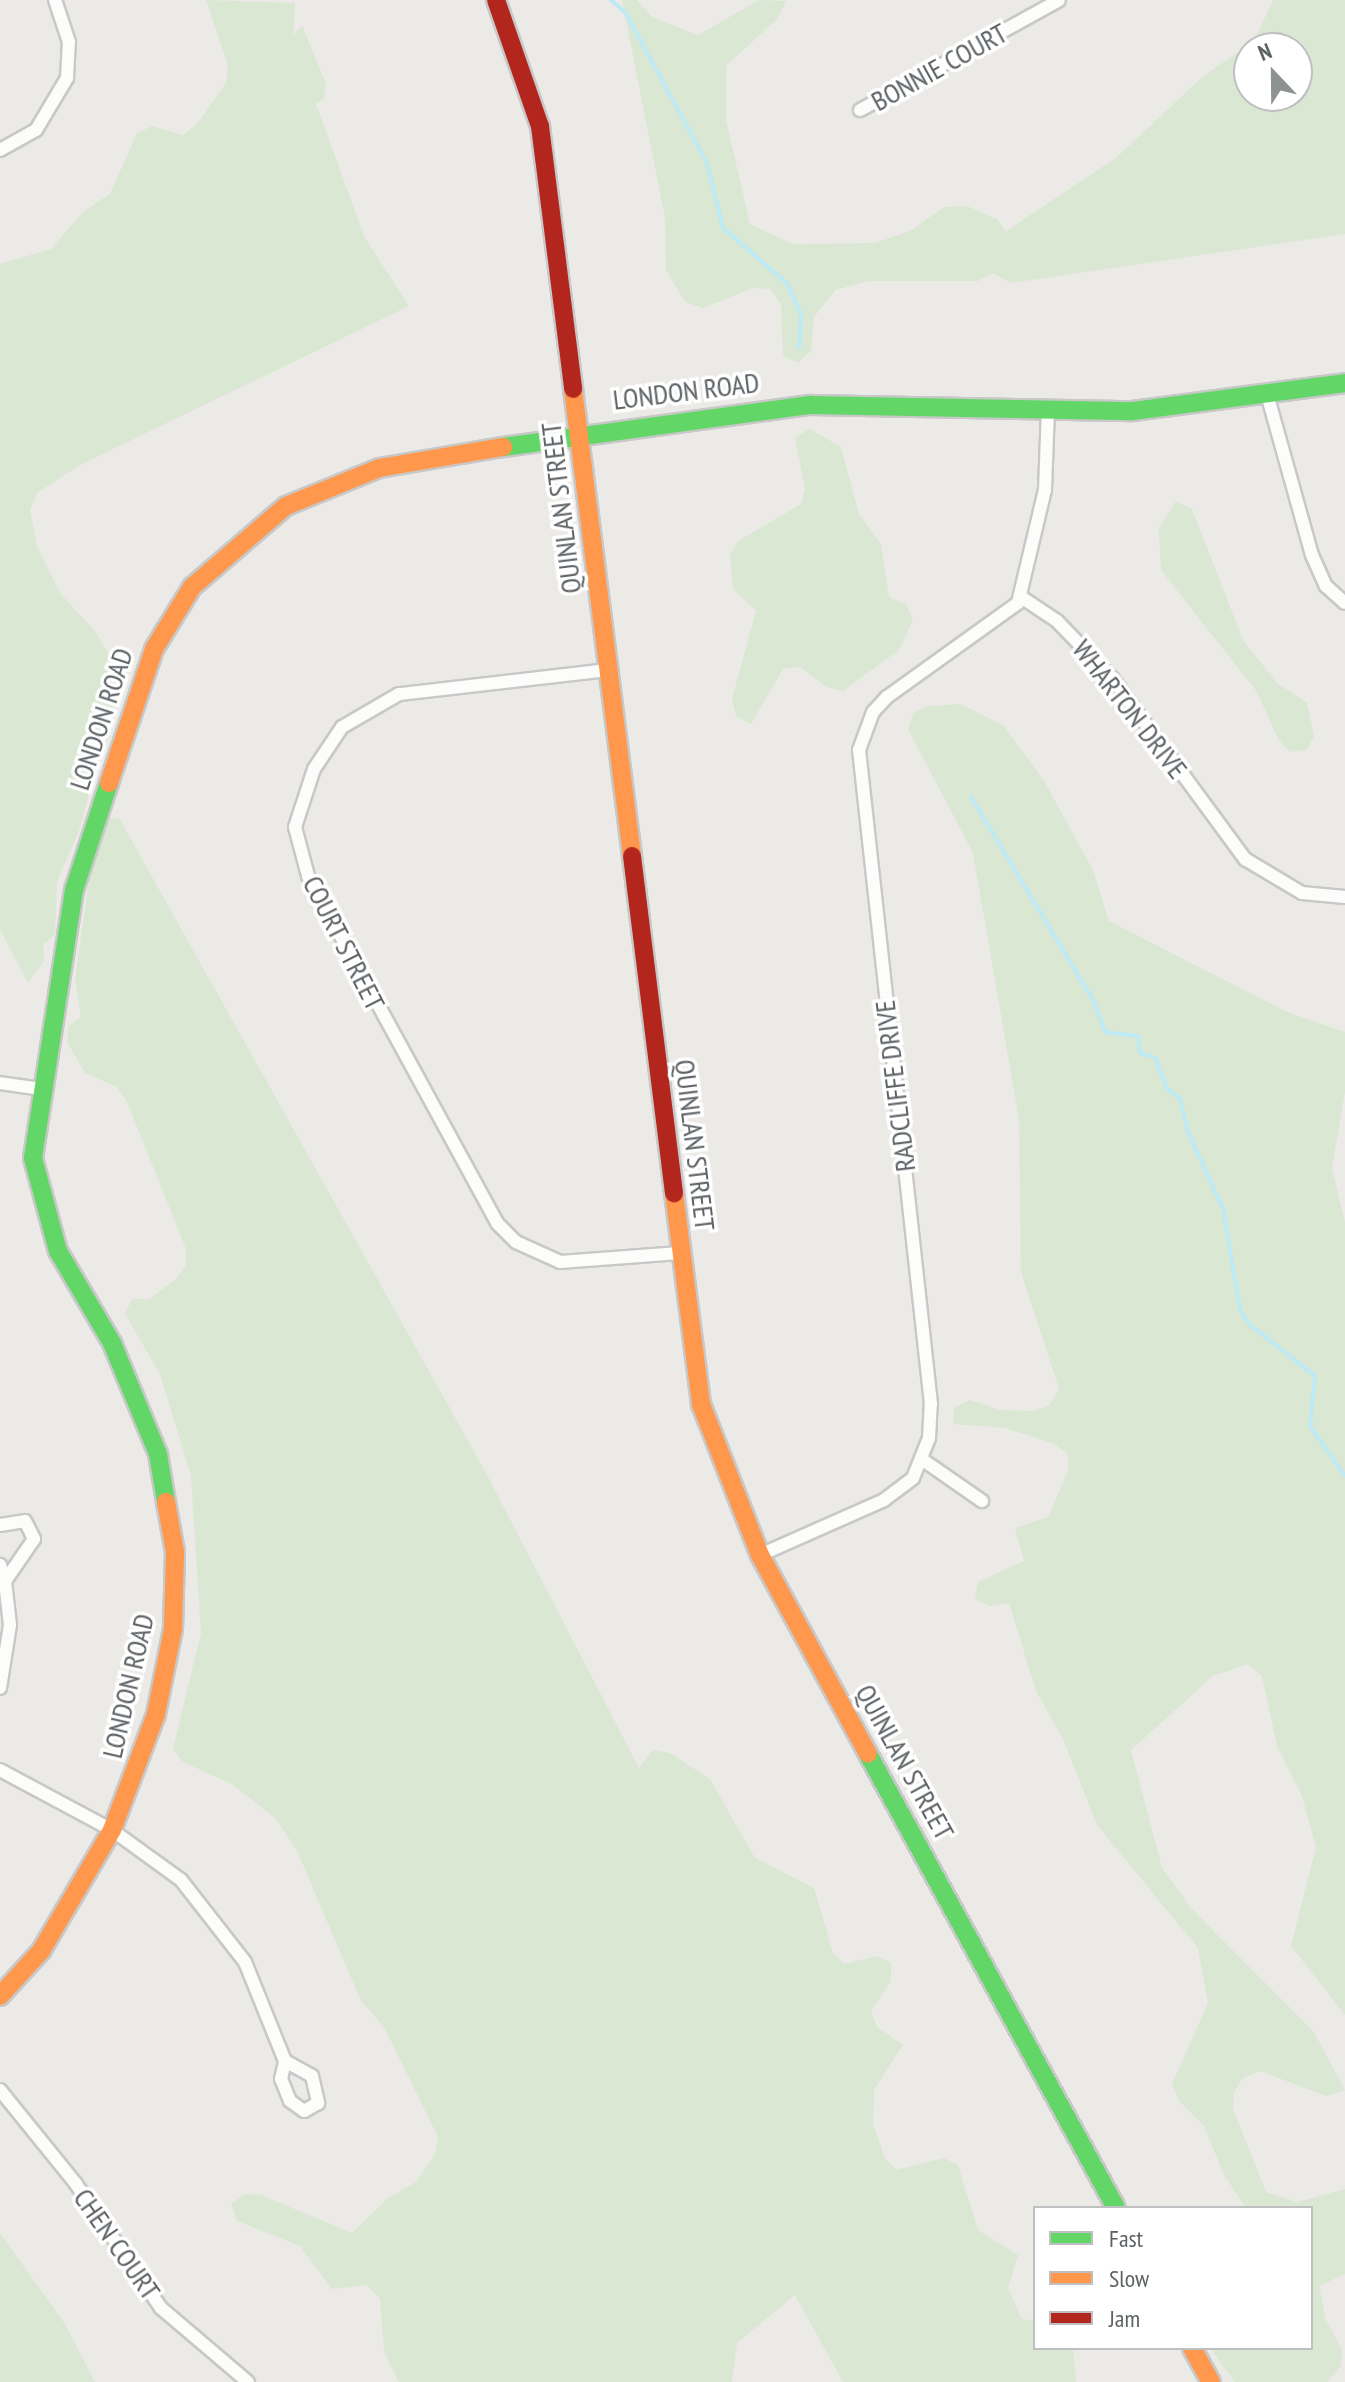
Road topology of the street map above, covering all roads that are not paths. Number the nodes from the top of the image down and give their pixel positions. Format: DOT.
graph roads {
  1 [pos="55,0"];
  2 [pos="496,0"];
  3 [pos="1059,0"];
  4 [pos="860,110"];
  5 [pos="0,150"];
  6 [pos="1345,383"];
  7 [pos="1267,394"];
  8 [pos="1048,410"];
  9 [pos="580,433"];
  10 [pos="1021,597"];
  11 [pos="1345,603"];
  12 [pos="608,670"];
  13 [pos="1345,897"];
  14 [pos="0,1083"];
  15 [pos="41,1089"];
  16 [pos="680,1253"];
  17 [pos="923,1460"];
  18 [pos="982,1501"];
  19 [pos="0,1525"];
  20 [pos="760,1555"];
  21 [pos="0,1565"];
  22 [pos="5,1581"];
  23 [pos="0,1688"];
  24 [pos="0,1770"];
  25 [pos="112,1830"];
  26 [pos="0,1996"];
  27 [pos="285,2061"];
  28 [pos="0,2090"];
  29 [pos="1115,2206"];
  30 [pos="1193,2350"];
  31 [pos="248,2382"];
  32 [pos="1211,2382"];
  1 -- 5 [label="street"];
  2 -- 9 [label="street, QUINLAN STREET"];
  3 -- 4 [label="street, BONNIE COURT"];
  6 -- 7 [label="street, LONDON ROAD"];
  7 -- 8 [label="street, LONDON ROAD"];
  7 -- 11 [label="street"];
  8 -- 9 [label="street, LONDON ROAD"];
  8 -- 10 [label="street"];
  9 -- 12 [label="street, QUINLAN STREET"];
  9 -- 15 [label="street, LONDON ROAD"];
  10 -- 13 [label="street, WHARTON DRIVE"];
  10 -- 17 [label="street, RADCLIFFE DRIVE"];
  12 -- 16 [label="street, QUINLAN STREET"];
  12 -- 16 [label="street, COURT STREET"];
  14 -- 15 [label="street"];
  15 -- 25 [label="street, LONDON ROAD"];
  16 -- 20 [label="street, QUINLAN STREET"];
  17 -- 18 [label="street"];
  17 -- 20 [label="street"];
  19 -- 22 [label="street"];
  20 -- 29 [label="street, QUINLAN STREET"];
  21 -- 22 [label="street"];
  22 -- 23 [label="street"];
  24 -- 25 [label="street"];
  25 -- 26 [label="street, LONDON ROAD"];
  25 -- 27 [label="street"];
  28 -- 31 [label="street, CHEN COURT"];
  30 -- 32 [label="street"];
}
